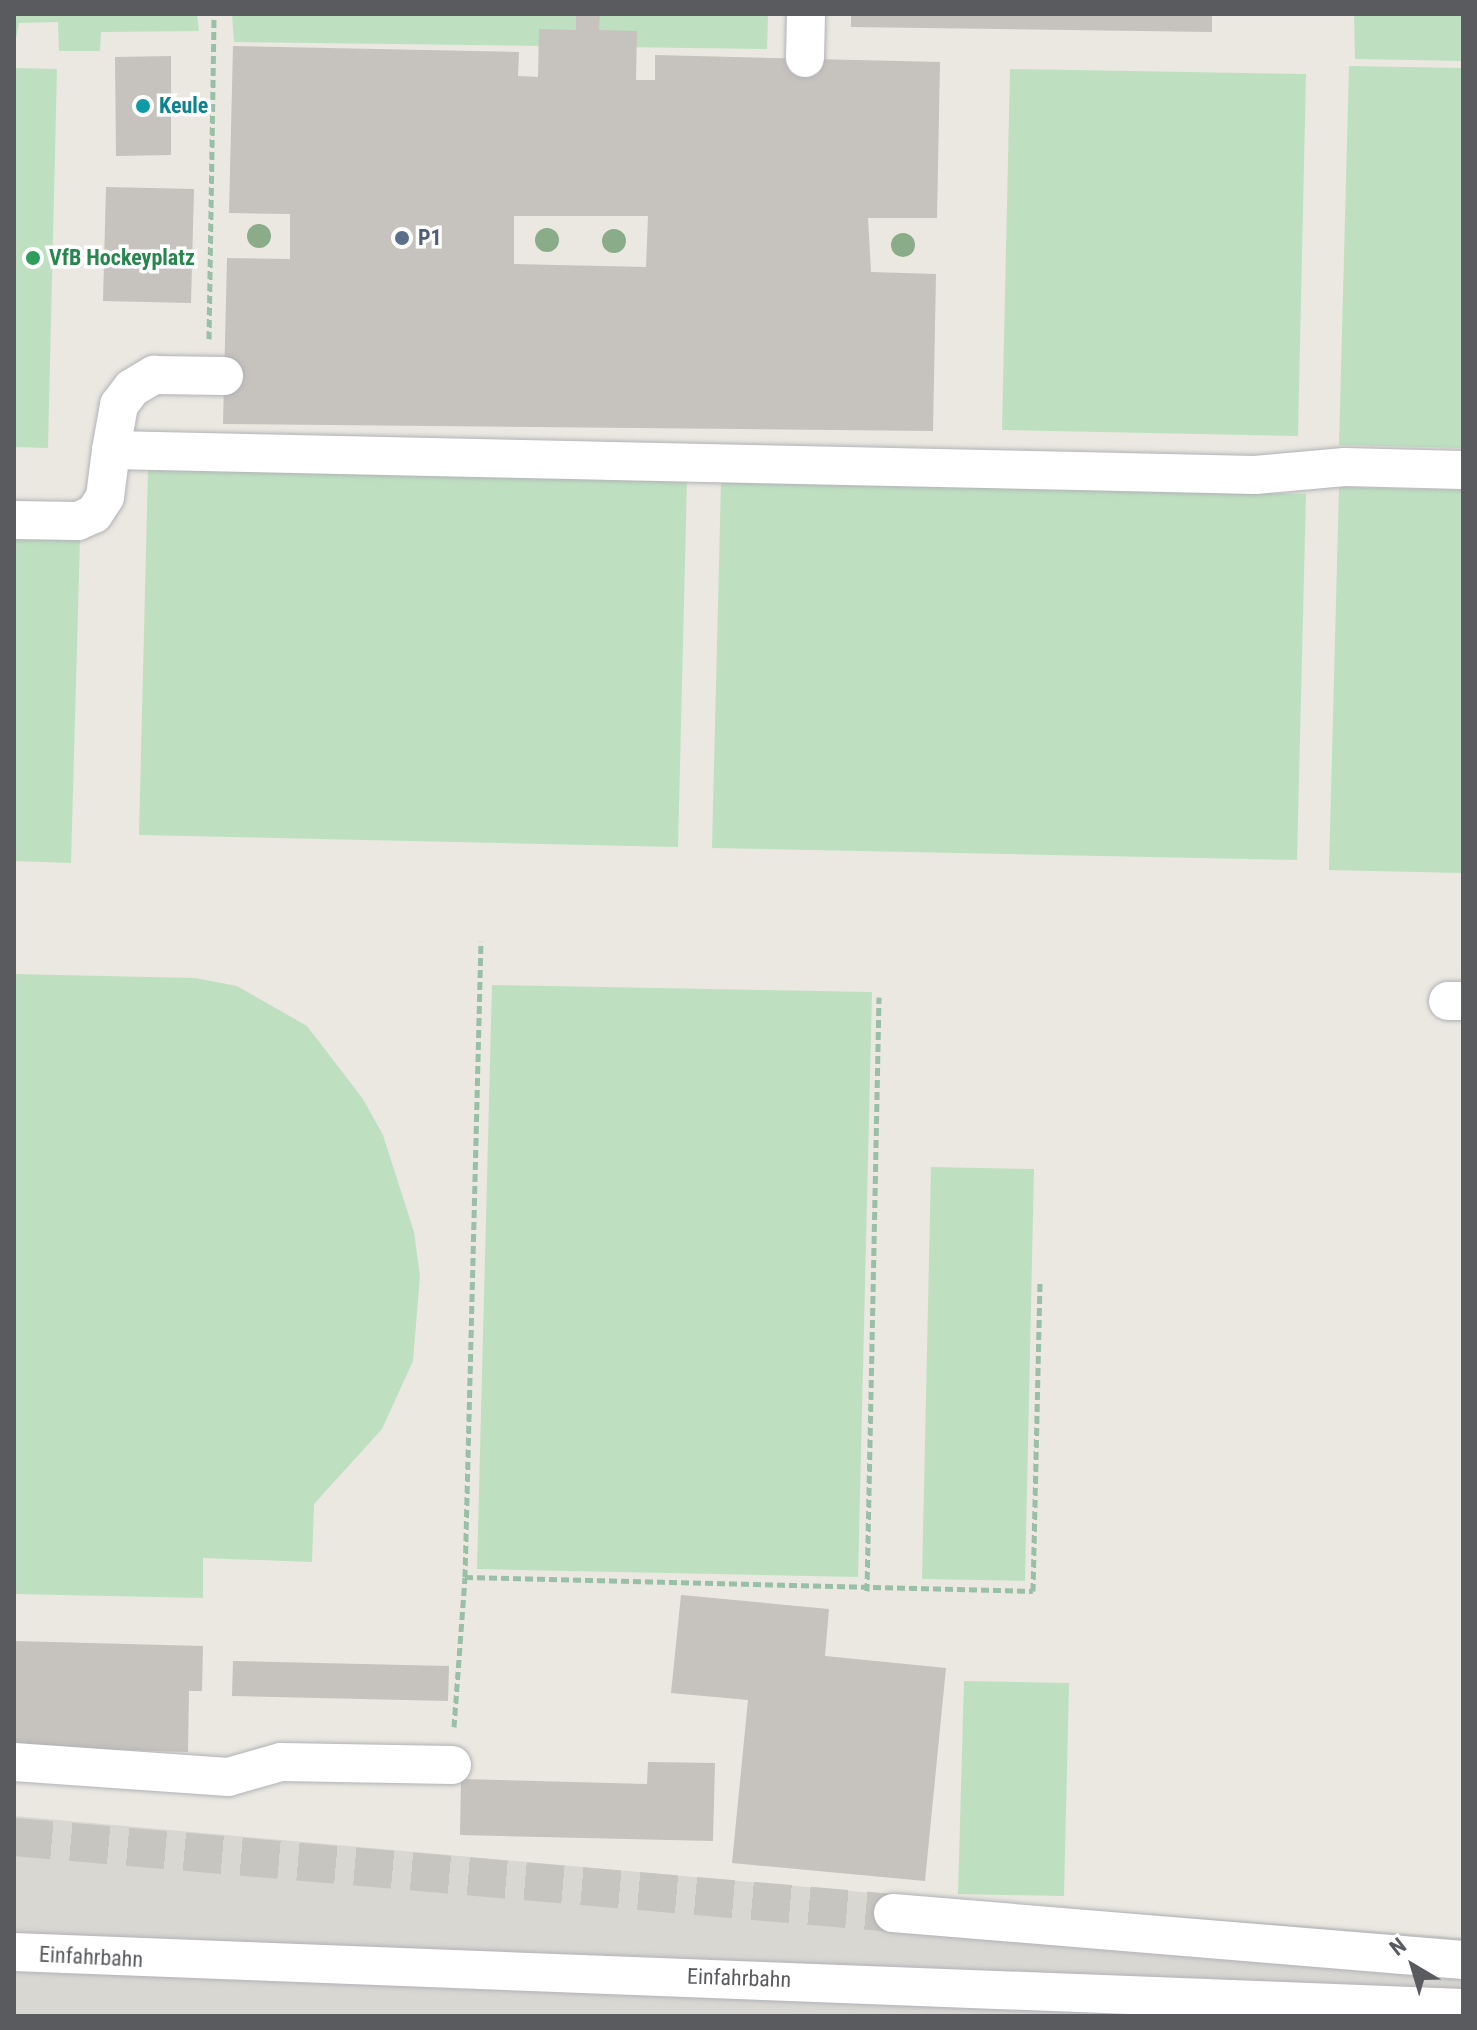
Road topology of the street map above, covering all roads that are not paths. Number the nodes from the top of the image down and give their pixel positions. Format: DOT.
graph roads {
  1 [pos="806,14"];
  2 [pos="805,58"];
  3 [pos="217,376"];
  4 [pos="111,450"];
  5 [pos="1463,470"];
  6 [pos="14,520"];
  7 [pos="14,1762"];
  8 [pos="452,1765"];
  9 [pos="893,1913"];
  10 [pos="14,1952"];
  11 [pos="1463,1960"];
  12 [pos="1463,2008"];
  1 -- 2 [label="street"];
  3 -- 4 [label="street"];
  4 -- 5 [label="street"];
  4 -- 6 [label="street"];
  7 -- 8 [label="street"];
  9 -- 11 [label="street"];
  10 -- 12 [label="street, Einfahrbahn"];
}
